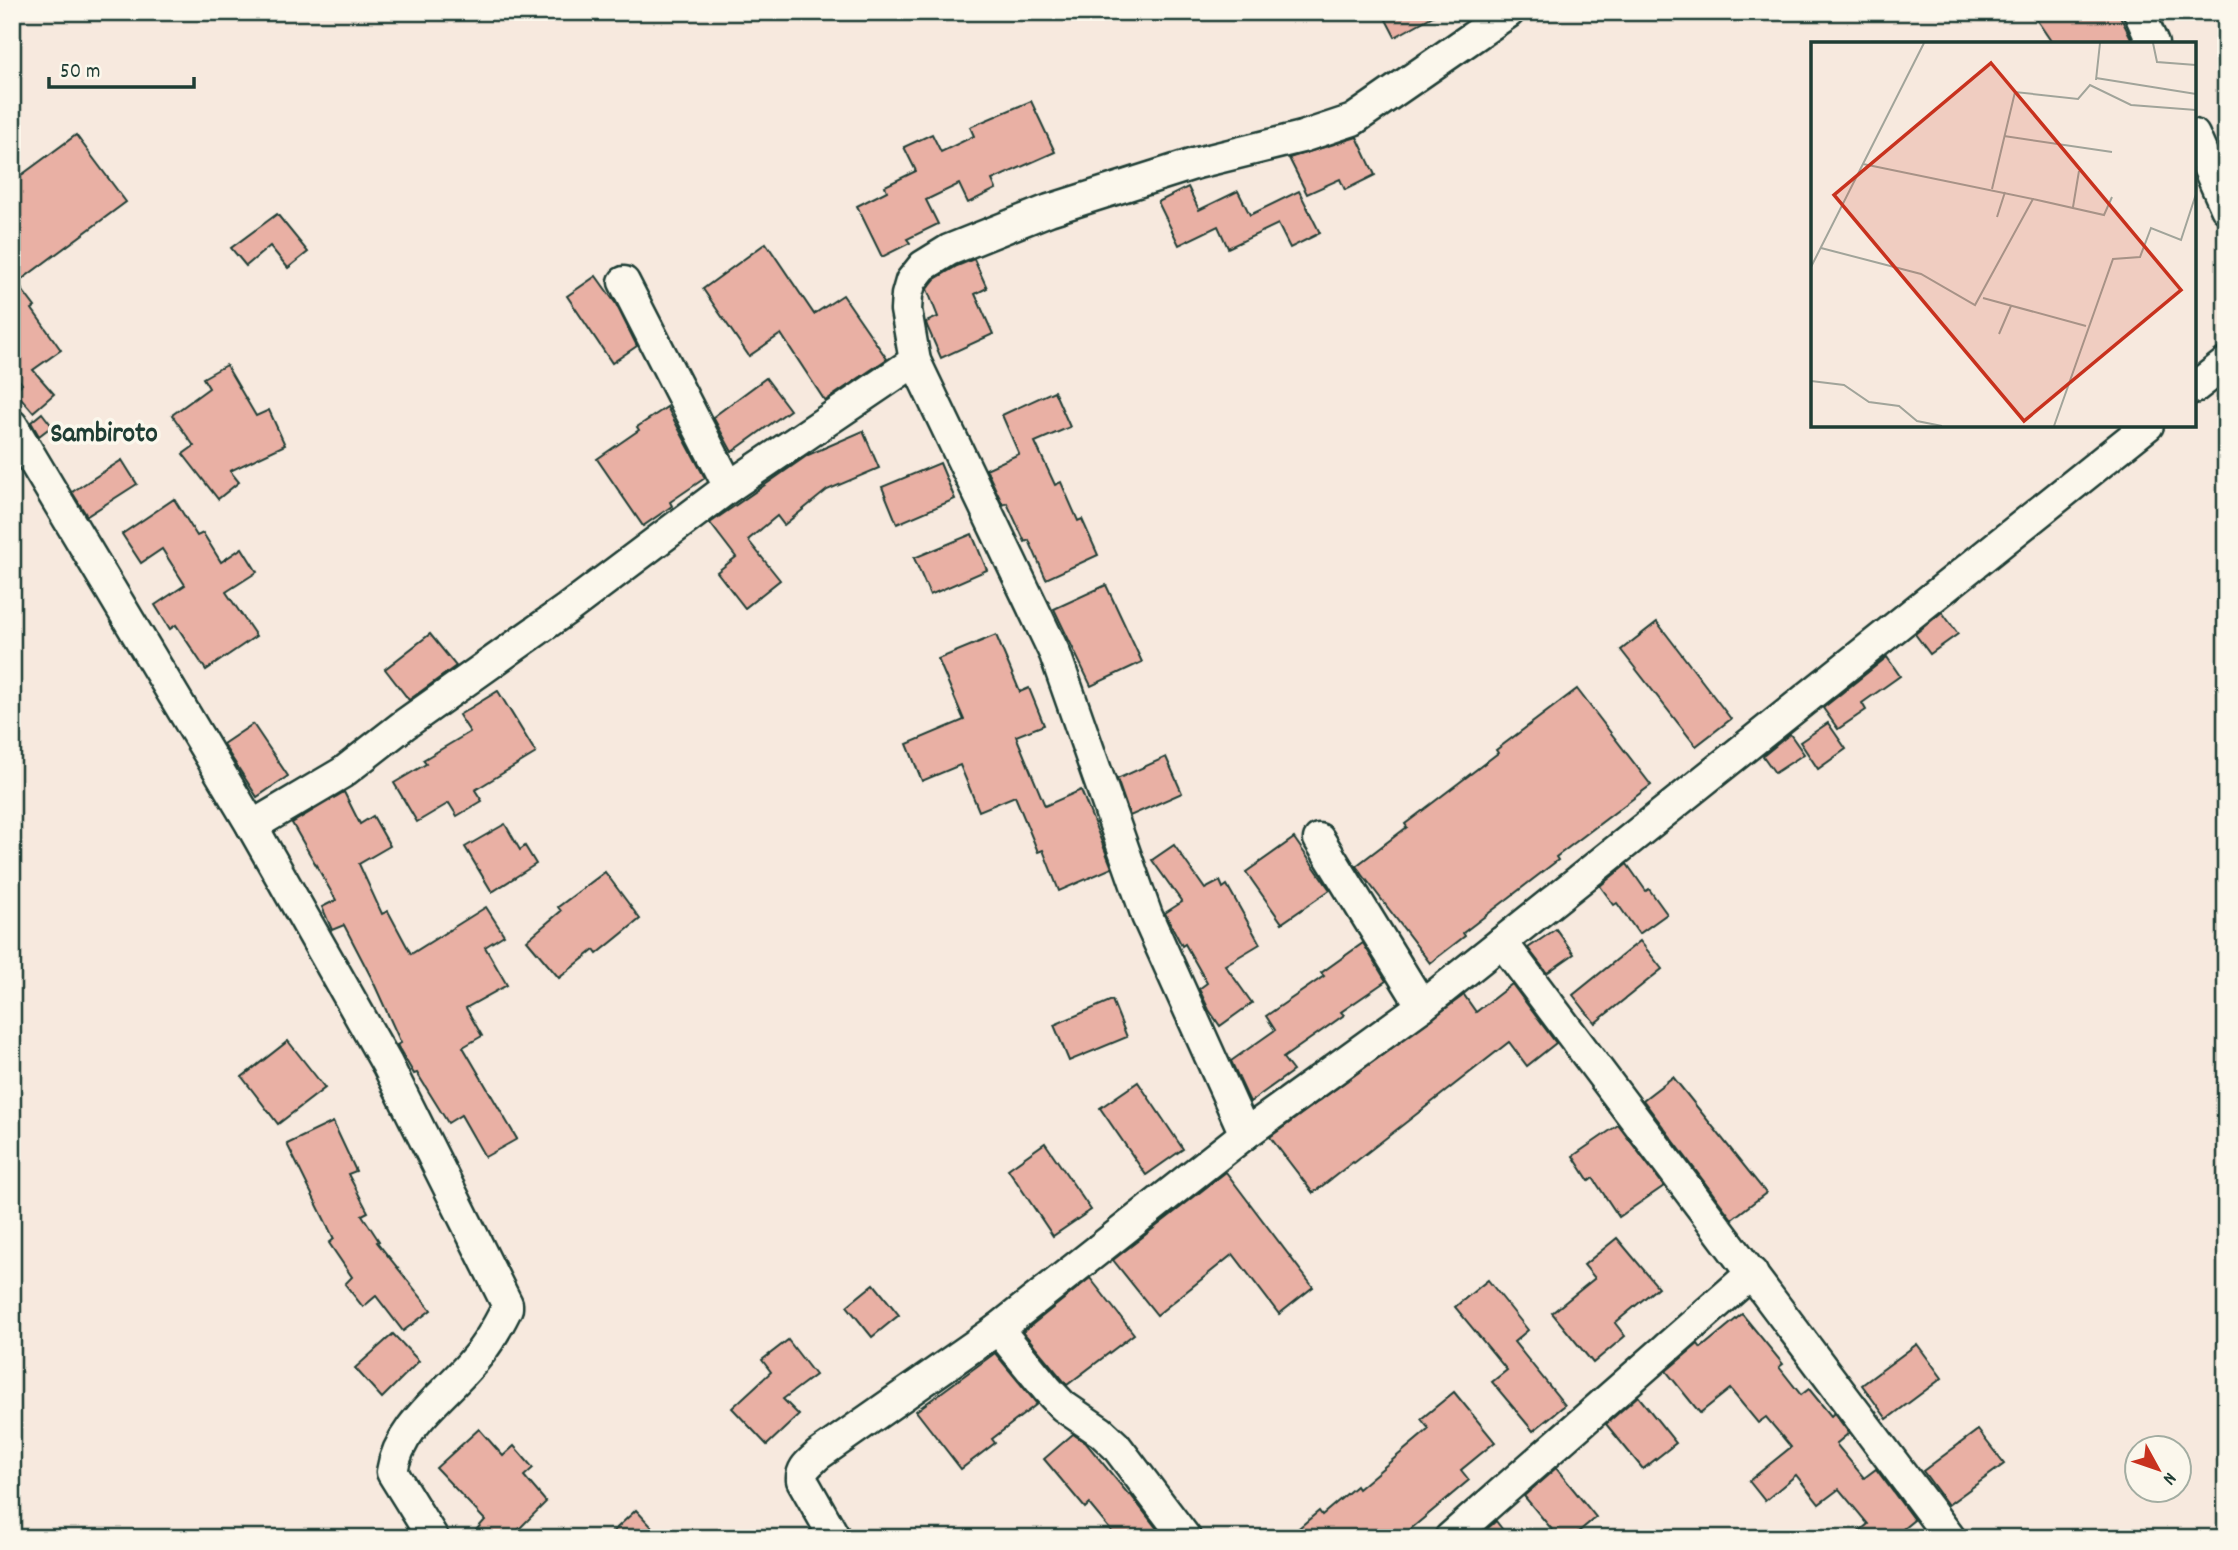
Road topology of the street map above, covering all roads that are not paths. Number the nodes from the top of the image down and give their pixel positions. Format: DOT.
graph roads {
  1 [pos="1509,12"];
  2 [pos="2139,12"];
  3 [pos="2153,42"];
  4 [pos="2196,140"];
  5 [pos="2226,208"];
  6 [pos="624,282"];
  7 [pos="915,361"];
  8 [pos="2226,363"];
  9 [pos="2196,386"];
  10 [pos="12,425"];
  11 [pos="2146,427"];
  12 [pos="729,487"];
  13 [pos="252,826"];
  14 [pos="1319,839"];
  15 [pos="1502,942"];
  16 [pos="1422,1006"];
  17 [pos="1245,1134"];
  18 [pos="1752,1273"];
  19 [pos="998,1329"];
  20 [pos="1185,1537"];
  21 [pos="433,1538"];
  22 [pos="835,1538"];
  23 [pos="1450,1538"];
  24 [pos="1950,1538"];
  1 -- 7 [label="street"];
  2 -- 3 [label="street"];
  4 -- 5 [label="street"];
  6 -- 12 [label="street"];
  7 -- 12 [label="street"];
  7 -- 17 [label="street"];
  8 -- 9 [label="street"];
  10 -- 13 [label="street"];
  11 -- 15 [label="street"];
  12 -- 13 [label="street"];
  13 -- 21 [label="street"];
  14 -- 16 [label="street"];
  15 -- 16 [label="street"];
  15 -- 18 [label="street"];
  16 -- 17 [label="street"];
  17 -- 19 [label="street"];
  18 -- 23 [label="street"];
  18 -- 24 [label="street"];
  19 -- 20 [label="street"];
  19 -- 22 [label="street"];
}
